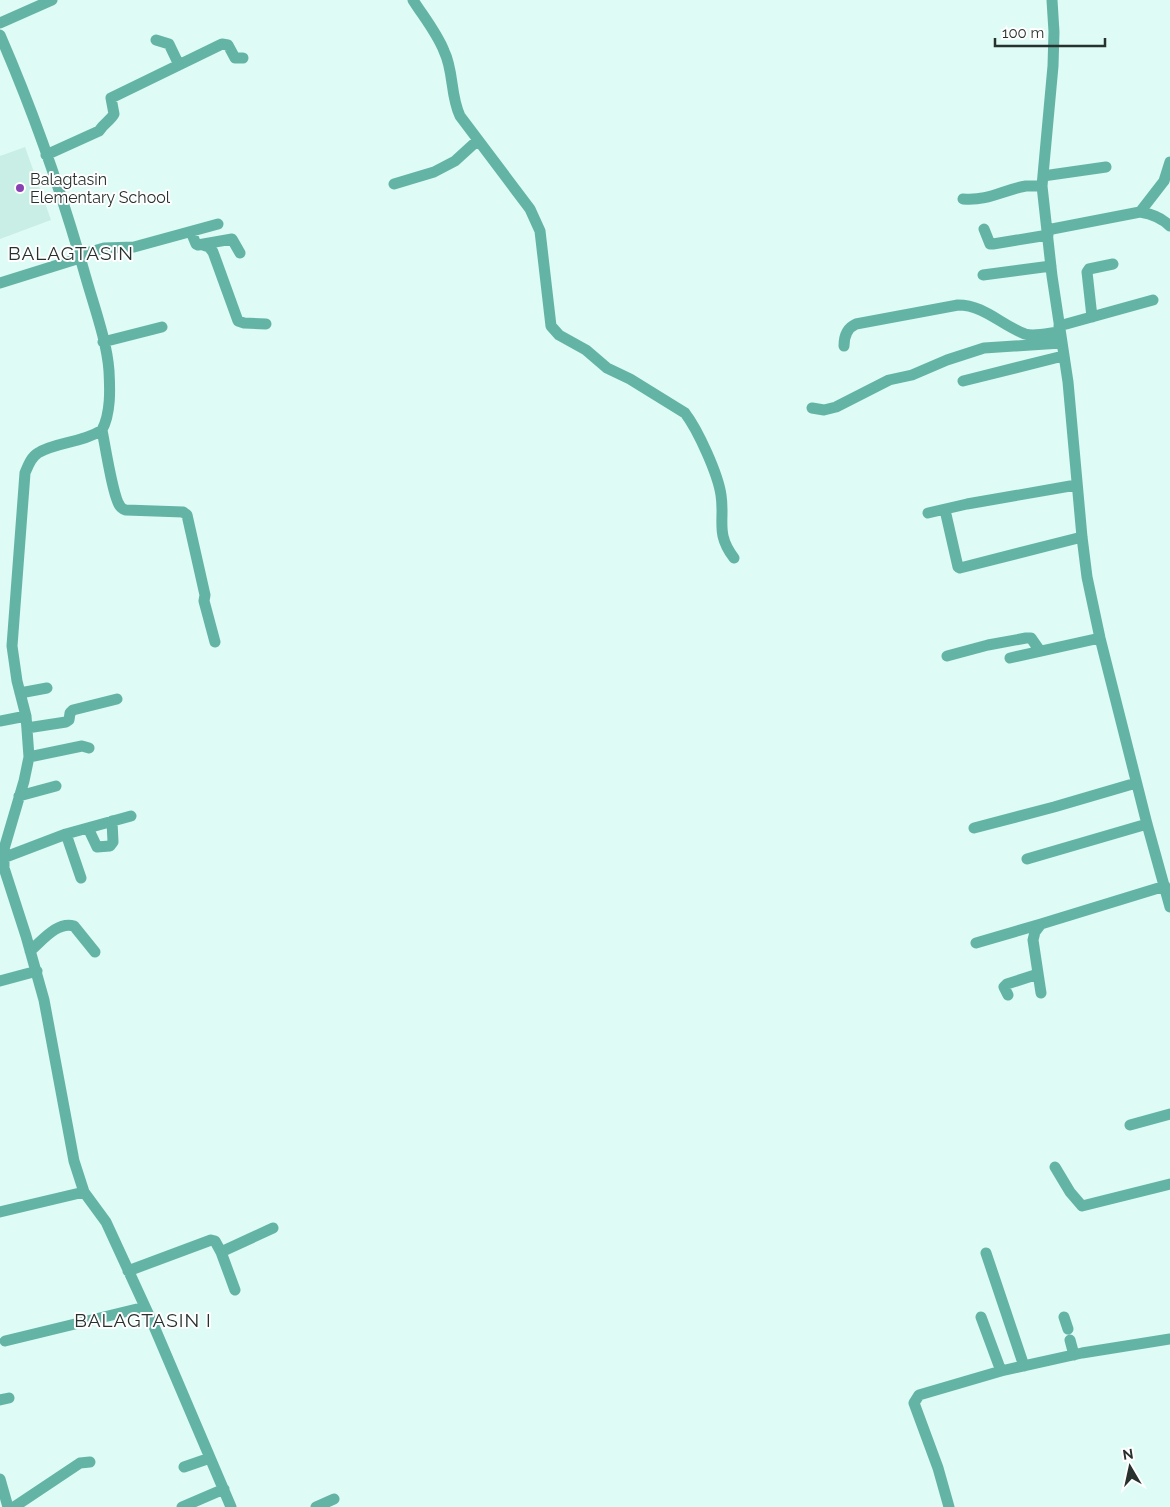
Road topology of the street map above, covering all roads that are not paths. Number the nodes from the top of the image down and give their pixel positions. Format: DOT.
graph roads {
  1 [pos="52,0"];
  2 [pos="413,0"];
  3 [pos="1052,0"];
  4 [pos="0,23"];
  5 [pos="0,35"];
  6 [pos="156,40"];
  7 [pos="243,58"];
  8 [pos="179,65"];
  9 [pos="478,140"];
  10 [pos="46,155"];
  11 [pos="1170,162"];
  12 [pos="1106,167"];
  13 [pos="1043,181"];
  14 [pos="394,184"];
  15 [pos="963,199"];
  16 [pos="1140,212"];
  17 [pos="218,224"];
  18 [pos="1170,226"];
  19 [pos="984,229"];
  20 [pos="191,232"];
  21 [pos="1047,232"];
  22 [pos="203,245"];
  23 [pos="240,252"];
  24 [pos="80,257"];
  25 [pos="1113,264"];
  26 [pos="1051,266"];
  27 [pos="984,275"];
  28 [pos="0,283"];
  29 [pos="1153,300"];
  30 [pos="1092,317"];
  31 [pos="266,324"];
  32 [pos="162,327"];
  33 [pos="1060,334"];
  34 [pos="103,342"];
  35 [pos="844,346"];
  36 [pos="1063,356"];
  37 [pos="963,381"];
  38 [pos="812,408"];
  39 [pos="102,430"];
  40 [pos="1076,485"];
  41 [pos="945,510"];
  42 [pos="928,513"];
  43 [pos="1082,537"];
  44 [pos="734,558"];
  45 [pos="1100,638"];
  46 [pos="215,642"];
  47 [pos="1040,651"];
  48 [pos="947,656"];
  49 [pos="1010,658"];
  50 [pos="46,688"];
  51 [pos="20,693"];
  52 [pos="117,699"];
  53 [pos="26,716"];
  54 [pos="0,721"];
  55 [pos="27,728"];
  56 [pos="88,748"];
  57 [pos="29,757"];
  58 [pos="1136,783"];
  59 [pos="56,786"];
  60 [pos="19,796"];
  61 [pos="131,816"];
  62 [pos="112,821"];
  63 [pos="1147,824"];
  64 [pos="88,828"];
  65 [pos="974,828"];
  66 [pos="66,834"];
  67 [pos="1027,859"];
  68 [pos="2,865"];
  69 [pos="81,878"];
  70 [pos="1165,886"];
  71 [pos="1170,906"];
  72 [pos="1041,924"];
  73 [pos="976,943"];
  74 [pos="30,951"];
  75 [pos="95,952"];
  76 [pos="37,971"];
  77 [pos="1038,974"];
  78 [pos="0,981"];
  79 [pos="1041,993"];
  80 [pos="1008,995"];
  81 [pos="1170,1114"];
  82 [pos="1130,1125"];
  83 [pos="1055,1167"];
  84 [pos="1170,1184"];
  85 [pos="84,1192"];
  86 [pos="0,1212"];
  87 [pos="273,1228"];
  88 [pos="222,1252"];
  89 [pos="986,1253"];
  90 [pos="128,1271"];
  91 [pos="235,1290"];
  92 [pos="145,1307"];
  93 [pos="981,1317"];
  94 [pos="1064,1317"];
  95 [pos="1170,1339"];
  96 [pos="5,1341"];
  97 [pos="1074,1355"];
  98 [pos="1024,1366"];
  99 [pos="1000,1371"];
  100 [pos="210,1458"];
  101 [pos="90,1462"];
  102 [pos="184,1467"];
  103 [pos="0,1479"];
  104 [pos="224,1489"];
  105 [pos="334,1499"];
  106 [pos="8,1507"];
  107 [pos="14,1507"];
  108 [pos="182,1507"];
  109 [pos="231,1507"];
  110 [pos="316,1507"];
  111 [pos="948,1507"];
  1 -- 4 [label="street"];
  2 -- 9 [label="street"];
  3 -- 13 [label="street"];
  5 -- 10 [label="street"];
  6 -- 8 [label="street"];
  7 -- 8 [label="street"];
  8 -- 10 [label="street"];
  9 -- 14 [label="street"];
  9 -- 44 [label="street"];
  10 -- 24 [label="street"];
  11 -- 16 [label="street"];
  12 -- 13 [label="street"];
  13 -- 15 [label="street"];
  13 -- 21 [label="street"];
  16 -- 18 [label="street"];
  16 -- 21 [label="street"];
  17 -- 20 [label="street"];
  19 -- 21 [label="street"];
  20 -- 22 [label="street"];
  20 -- 24 [label="street"];
  21 -- 26 [label="street"];
  22 -- 23 [label="street"];
  22 -- 31 [label="street"];
  24 -- 28 [label="street"];
  24 -- 34 [label="street"];
  25 -- 30 [label="street"];
  26 -- 27 [label="street"];
  26 -- 33 [label="street"];
  29 -- 30 [label="street"];
  30 -- 33 [label="street"];
  32 -- 34 [label="street"];
  33 -- 35 [label="street"];
  33 -- 36 [label="street"];
  33 -- 38 [label="street"];
  34 -- 39 [label="street"];
  36 -- 37 [label="street"];
  36 -- 40 [label="street"];
  39 -- 46 [label="street"];
  39 -- 51 [label="street"];
  40 -- 41 [label="street"];
  40 -- 43 [label="street"];
  41 -- 42 [label="street"];
  41 -- 43 [label="street"];
  43 -- 45 [label="street"];
  45 -- 47 [label="street"];
  45 -- 58 [label="street"];
  47 -- 48 [label="street"];
  47 -- 49 [label="street"];
  50 -- 51 [label="street"];
  51 -- 53 [label="street"];
  52 -- 55 [label="street"];
  53 -- 54 [label="street"];
  53 -- 55 [label="street"];
  55 -- 57 [label="street"];
  56 -- 57 [label="street"];
  57 -- 60 [label="street"];
  58 -- 63 [label="street"];
  58 -- 65 [label="street"];
  59 -- 60 [label="street"];
  60 -- 68 [label="street"];
  61 -- 62 [label="street"];
  62 -- 64 [label="street"];
  62 -- 64 [label="street"];
  63 -- 67 [label="street"];
  63 -- 70 [label="street"];
  64 -- 66 [label="street"];
  66 -- 68 [label="street"];
  66 -- 69 [label="street"];
  68 -- 74 [label="street"];
  70 -- 71 [label="street"];
  70 -- 72 [label="street"];
  72 -- 73 [label="street"];
  72 -- 77 [label="street"];
  74 -- 75 [label="street"];
  74 -- 76 [label="street"];
  76 -- 78 [label="street"];
  76 -- 85 [label="street"];
  77 -- 79 [label="street"];
  77 -- 80 [label="street"];
  81 -- 82 [label="street"];
  83 -- 84 [label="street"];
  85 -- 86 [label="street"];
  85 -- 90 [label="street"];
  87 -- 88 [label="street"];
  88 -- 90 [label="street"];
  88 -- 91 [label="street"];
  89 -- 98 [label="street"];
  90 -- 92 [label="street"];
  92 -- 96 [label="street"];
  92 -- 100 [label="street"];
  93 -- 99 [label="street"];
  94 -- 97 [label="street"];
  95 -- 97 [label="street"];
  97 -- 98 [label="street"];
  98 -- 99 [label="street"];
  99 -- 111 [label="street"];
  100 -- 102 [label="street"];
  100 -- 104 [label="street"];
  101 -- 107 [label="street"];
  103 -- 106 [label="street"];
  104 -- 108 [label="street"];
  104 -- 109 [label="street"];
  105 -- 110 [label="street"];
}
